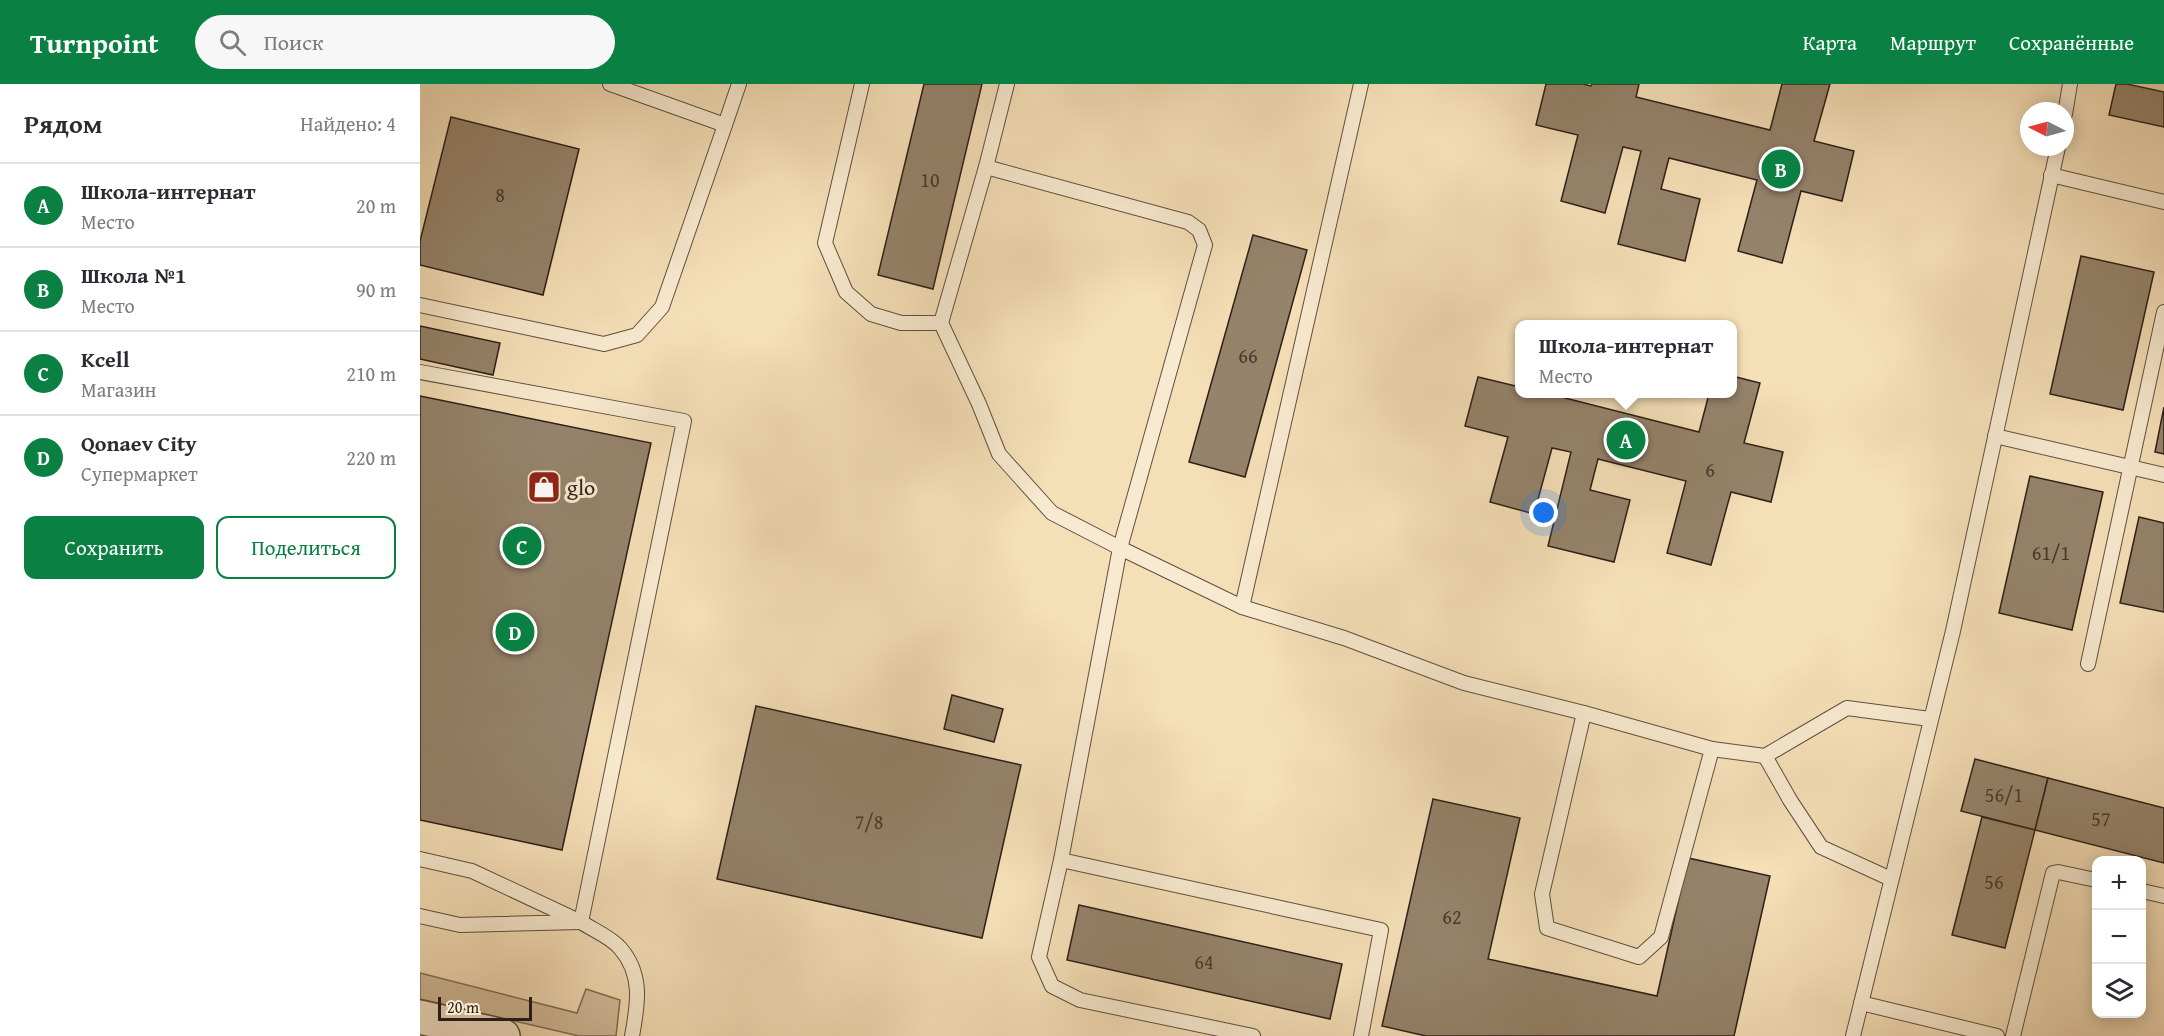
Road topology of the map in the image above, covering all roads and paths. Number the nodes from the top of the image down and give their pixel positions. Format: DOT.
graph roads {
  1 [pos="610,84"];
  2 [pos="739,84"];
  3 [pos="862,84"];
  4 [pos="1007,84"];
  5 [pos="1361,84"];
  6 [pos="2070,84"];
  7 [pos="2067,102"];
  8 [pos="725,125"];
  9 [pos="2056,156"];
  10 [pos="986,167"];
  11 [pos="2052,175"];
  12 [pos="2164,202"];
  13 [pos="420,305"];
  14 [pos="2164,312"];
  15 [pos="940,323"];
  16 [pos="420,372"];
  17 [pos="1995,436"];
  18 [pos="2130,467"];
  19 [pos="2164,475"];
  20 [pos="1120,548"];
  21 [pos="1242,607"];
  22 [pos="2088,664"];
  23 [pos="1584,713"];
  24 [pos="1930,719"];
  25 [pos="1712,749"];
  26 [pos="1765,756"];
  27 [pos="420,859"];
  28 [pos="1061,860"];
  29 [pos="1891,879"];
  30 [pos="2092,879"];
  31 [pos="2146,892"];
  32 [pos="2164,896"];
  33 [pos="420,916"];
  34 [pos="581,922"];
  35 [pos="1861,1003"];
  36 [pos="420,1017"];
  37 [pos="503,1036"];
  38 [pos="632,1036"];
  39 [pos="1253,1036"];
  40 [pos="1361,1036"];
  41 [pos="1853,1036"];
  42 [pos="1997,1036"];
  43 [pos="2013,1036"];
  1 -- 8 [label="lane"];
  2 -- 8 [label="lane"];
  3 -- 15 [label="lane"];
  4 -- 10 [label="lane"];
  5 -- 21 [label="lane"];
  6 -- 7 [label="lane"];
  8 -- 13 [label="lane"];
  9 -- 11 [label="lane"];
  10 -- 15 [label="lane"];
  10 -- 20 [label="lane"];
  11 -- 12 [label="lane"];
  11 -- 17 [label="lane"];
  14 -- 18 [label="lane"];
  15 -- 20 [label="lane"];
  16 -- 34 [label="lane"];
  17 -- 18 [label="lane"];
  17 -- 24 [label="lane"];
  18 -- 19 [label="lane"];
  18 -- 22 [label="lane"];
  20 -- 21 [label="lane"];
  20 -- 28 [label="lane"];
  21 -- 23 [label="lane"];
  23 -- 25 [label="lane"];
  23 -- 25 [label="lane"];
  24 -- 26 [label="lane"];
  24 -- 29 [label="lane"];
  25 -- 26 [label="lane"];
  26 -- 29 [label="lane"];
  27 -- 34 [label="lane"];
  28 -- 39 [label="lane"];
  28 -- 40 [label="lane"];
  29 -- 35 [label="lane"];
  30 -- 43 [label="lane"];
  31 -- 32 [label="lane"];
  33 -- 34 [label="lane"];
  34 -- 38 [label="lane"];
  35 -- 41 [label="lane"];
  35 -- 42 [label="lane"];
  36 -- 37 [label="street"];
}
